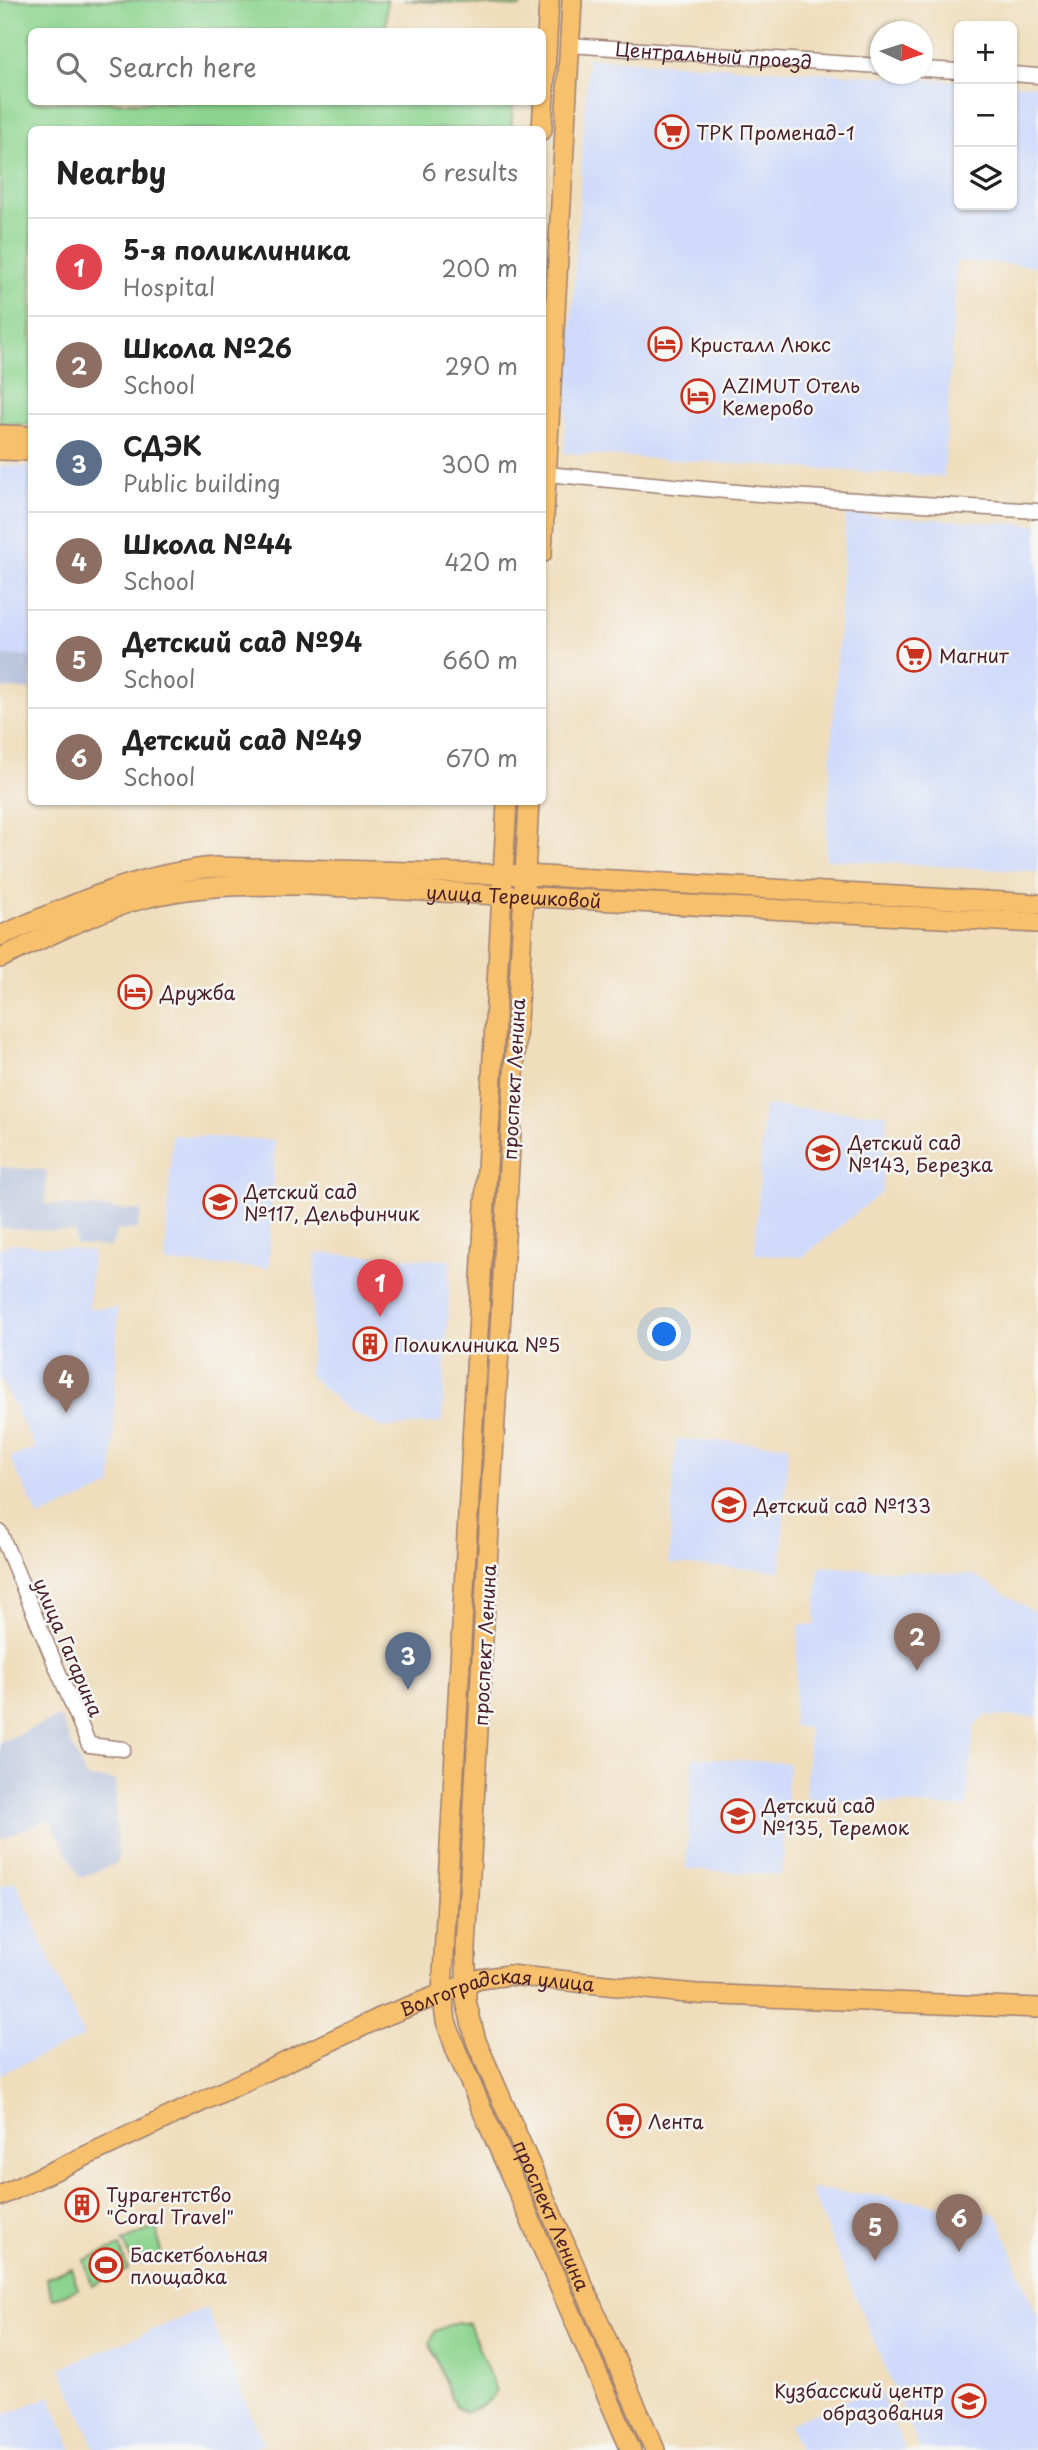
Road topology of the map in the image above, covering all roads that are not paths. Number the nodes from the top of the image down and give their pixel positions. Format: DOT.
graph roads {
  1 [pos="549,0"];
  2 [pos="572,0"];
  3 [pos="547,44"];
  4 [pos="569,45"];
  5 [pos="546,61"];
  6 [pos="870,65"];
  7 [pos="933,70"];
  8 [pos="954,71"];
  9 [pos="1017,74"];
  10 [pos="1038,76"];
  11 [pos="543,105"];
  12 [pos="542,126"];
  13 [pos="0,435"];
  14 [pos="28,436"];
  15 [pos="546,439"];
  16 [pos="0,450"];
  17 [pos="28,451"];
  18 [pos="546,473"];
  19 [pos="1038,511"];
  20 [pos="507,805"];
  21 [pos="528,805"];
  22 [pos="503,874"];
  23 [pos="524,874"];
  24 [pos="502,894"];
  25 [pos="523,896"];
  26 [pos="1038,904"];
  27 [pos="1038,923"];
  28 [pos="0,936"];
  29 [pos="0,958"];
  30 [pos="482,1242"];
  31 [pos="503,1285"];
  32 [pos="0,1532"];
  33 [pos="122,1749"];
  34 [pos="465,1984"];
  35 [pos="442,1992"];
  36 [pos="1038,2008"];
  37 [pos="0,2196"];
  38 [pos="631,2450"];
  39 [pos="655,2450"];
  1 -- 3 [label="main road"];
  2 -- 4 [label="main road"];
  3 -- 4 [label="main road, Центральный проезд"];
  3 -- 5 [label="main road"];
  4 -- 6 [label="street, Центральный проезд"];
  4 -- 15 [label="main road"];
  7 -- 8 [label="street"];
  9 -- 10 [label="street"];
  11 -- 12 [label="main road"];
  13 -- 14 [label="main road"];
  16 -- 17 [label="main road"];
  18 -- 19 [label="street"];
  20 -- 22 [label="main road, проспект Ленина"];
  21 -- 23 [label="main road, проспект Ленина"];
  22 -- 23 [label="main road, улица Терешковой"];
  22 -- 24 [label="main road, проспект Ленина"];
  22 -- 28 [label="main road, улица Терешковой"];
  23 -- 25 [label="main road, проспект Ленина"];
  23 -- 26 [label="main road, улица Терешковой"];
  24 -- 25 [label="main road, улица Терешковой"];
  24 -- 29 [label="main road, улица Терешковой"];
  24 -- 30 [label="main road, проспект Ленина"];
  25 -- 27 [label="main road, улица Терешковой"];
  25 -- 31 [label="main road, проспект Ленина"];
  30 -- 31 [label="main road"];
  30 -- 35 [label="main road, проспект Ленина"];
  31 -- 34 [label="main road, проспект Ленина"];
  32 -- 33 [label="street, улица Гагарина"];
  34 -- 35 [label="main road, Волгоградская улица"];
  34 -- 36 [label="main road, Волгоградская улица"];
  34 -- 39 [label="main road, проспект Ленина"];
  35 -- 37 [label="main road, Волгоградская улица"];
  35 -- 38 [label="main road, проспект Ленина"];
}
